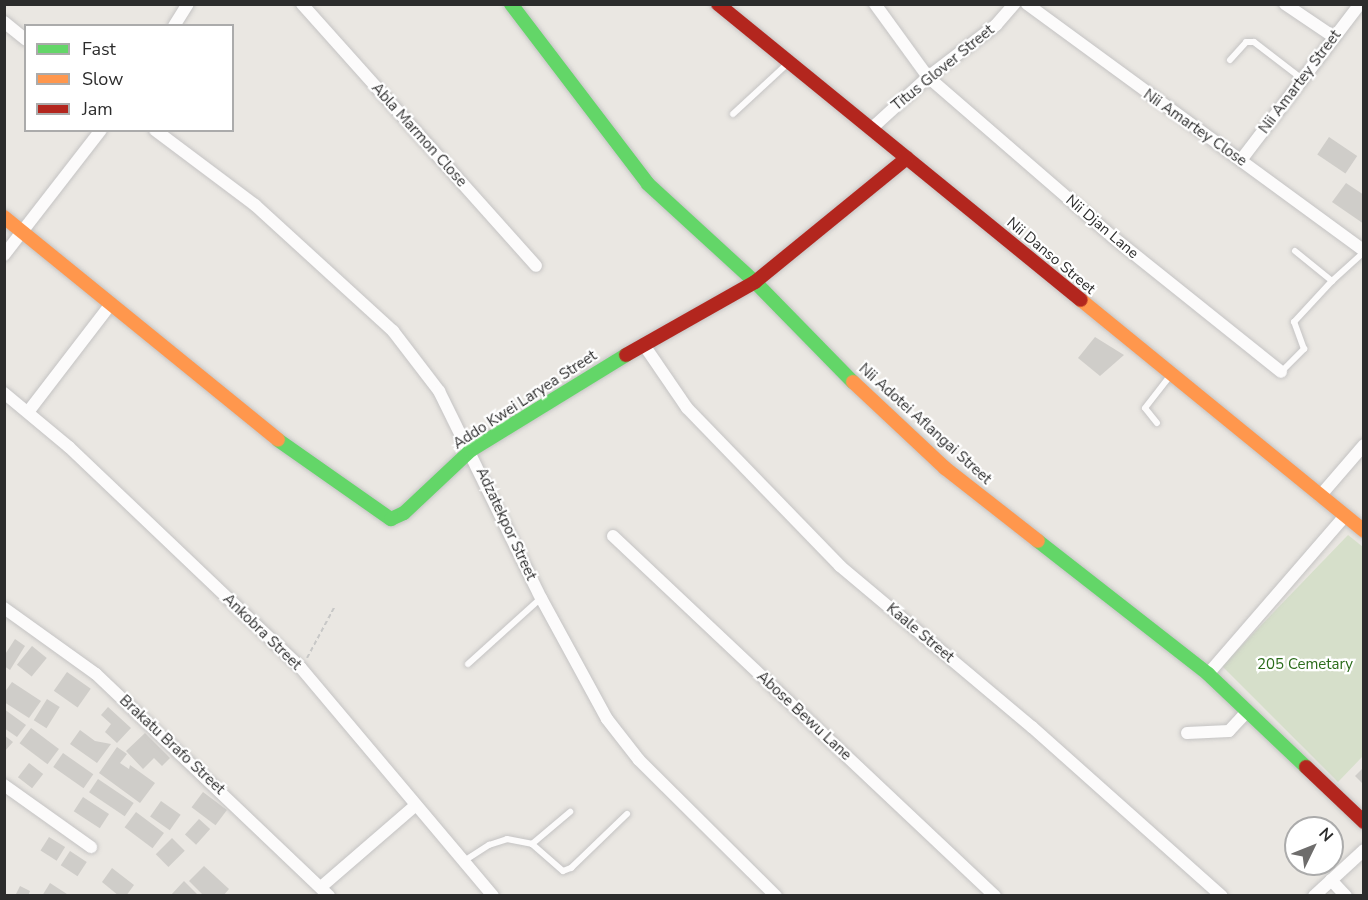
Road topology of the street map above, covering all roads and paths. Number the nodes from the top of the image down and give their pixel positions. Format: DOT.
graph roads {
  1 [pos="188,4"];
  2 [pos="302,4"];
  3 [pos="511,4"];
  4 [pos="718,4"];
  5 [pos="875,4"];
  6 [pos="1014,4"];
  7 [pos="1028,4"];
  8 [pos="1285,4"];
  9 [pos="1360,4"];
  10 [pos="4,22"];
  11 [pos="175,24"];
  12 [pos="1334,37"];
  13 [pos="24,38"];
  14 [pos="1230,60"];
  15 [pos="787,64"];
  16 [pos="928,77"];
  17 [pos="1302,79"];
  18 [pos="733,114"];
  19 [pos="871,129"];
  20 [pos="99,132"];
  21 [pos="157,132"];
  22 [pos="907,158"];
  23 [pos="1241,160"];
  24 [pos="4,217"];
  25 [pos="24,232"];
  26 [pos="1295,251"];
  27 [pos="1364,251"];
  28 [pos="4,255"];
  29 [pos="536,266"];
  30 [pos="1332,281"];
  31 [pos="755,282"];
  32 [pos="111,304"];
  33 [pos="644,345"];
  34 [pos="1281,372"];
  35 [pos="1171,376"];
  36 [pos="4,393"];
  37 [pos="28,412"];
  38 [pos="1157,423"];
  39 [pos="1364,445"];
  40 [pos="471,450"];
  41 [pos="1320,496"];
  42 [pos="1345,516"];
  43 [pos="1364,531"];
  44 [pos="613,536"];
  45 [pos="541,598"];
  46 [pos="335,606"];
  47 [pos="4,608"];
  48 [pos="468,664"];
  49 [pos="300,668"];
  50 [pos="1208,674"];
  51 [pos="1246,713"];
  52 [pos="1186,732"];
  53 [pos="4,785"];
  54 [pos="416,804"];
  55 [pos="570,812"];
  56 [pos="627,814"];
  57 [pos="1364,822"];
  58 [pos="532,844"];
  59 [pos="91,847"];
  60 [pos="1364,850"];
  61 [pos="464,861"];
  62 [pos="1331,880"];
  63 [pos="325,891"];
  64 [pos="493,896"];
  65 [pos="776,896"];
  66 [pos="995,896"];
  67 [pos="1222,896"];
  68 [pos="1314,896"];
  69 [pos="1346,896"];
  1 -- 11 [label="street"];
  2 -- 29 [label="street, Abla Marmon Close"];
  3 -- 31 [label="street, Nii Adotei Aflangai Street"];
  4 -- 15 [label="street, Nii Danso Street"];
  5 -- 16 [label="street, Nii Djan Lane"];
  6 -- 16 [label="street, Titus Glover Street"];
  7 -- 23 [label="street, Nii Amartey Close"];
  8 -- 12 [label="street"];
  9 -- 12 [label="street, Nii Amartey Street"];
  10 -- 13 [label="street"];
  12 -- 17 [label="street, Nii Amartey Street"];
  14 -- 17 [label="lane"];
  15 -- 18 [label="lane"];
  15 -- 19 [label="street, Nii Danso Street"];
  16 -- 19 [label="street, Titus Glover Street"];
  16 -- 34 [label="street, Nii Djan Lane"];
  17 -- 23 [label="street, Nii Amartey Street"];
  19 -- 22 [label="street, Nii Danso Street"];
  20 -- 25 [label="street"];
  21 -- 40 [label="street, Adzatekpor Street"];
  22 -- 31 [label="street, Addo Kwei Laryea Street"];
  22 -- 35 [label="street, Nii Danso Street"];
  23 -- 27 [label="street, Nii Amartey Close"];
  24 -- 25 [label="street, Addo Kwei Laryea Street"];
  25 -- 28 [label="street"];
  25 -- 32 [label="street, Addo Kwei Laryea Street"];
  26 -- 30 [label="lane"];
  27 -- 30 [label="lane"];
  30 -- 34 [label="lane"];
  31 -- 33 [label="street, Addo Kwei Laryea Street"];
  31 -- 50 [label="street, Nii Adotei Aflangai Street"];
  32 -- 37 [label="street"];
  32 -- 40 [label="street, Addo Kwei Laryea Street"];
  33 -- 40 [label="street, Addo Kwei Laryea Street"];
  33 -- 67 [label="street, Kaale Street"];
  35 -- 38 [label="lane"];
  35 -- 41 [label="street, Nii Danso Street"];
  36 -- 37 [label="street, Ankobra Street"];
  37 -- 49 [label="street, Ankobra Street"];
  39 -- 41 [label="street"];
  40 -- 45 [label="street, Adzatekpor Street"];
  41 -- 42 [label="street, Nii Danso Street"];
  42 -- 43 [label="street, Nii Danso Street"];
  42 -- 50 [label="street"];
  44 -- 66 [label="street, Abose Bewu Lane"];
  45 -- 48 [label="lane"];
  45 -- 65 [label="street, Adzatekpor Street"];
  46 -- 49 [label="path"];
  47 -- 63 [label="street, Brakatu Brafo Street"];
  49 -- 54 [label="street, Ankobra Street"];
  50 -- 51 [label="street, Nii Adotei Aflangai Street"];
  51 -- 52 [label="street"];
  51 -- 57 [label="street, Nii Adotei Aflangai Street"];
  53 -- 59 [label="street"];
  54 -- 61 [label="street, Ankobra Street"];
  54 -- 63 [label="street"];
  55 -- 58 [label="lane"];
  56 -- 58 [label="lane"];
  58 -- 61 [label="lane"];
  60 -- 62 [label="street"];
  61 -- 64 [label="street, Ankobra Street"];
  62 -- 68 [label="street"];
  62 -- 69 [label="street"];
}
